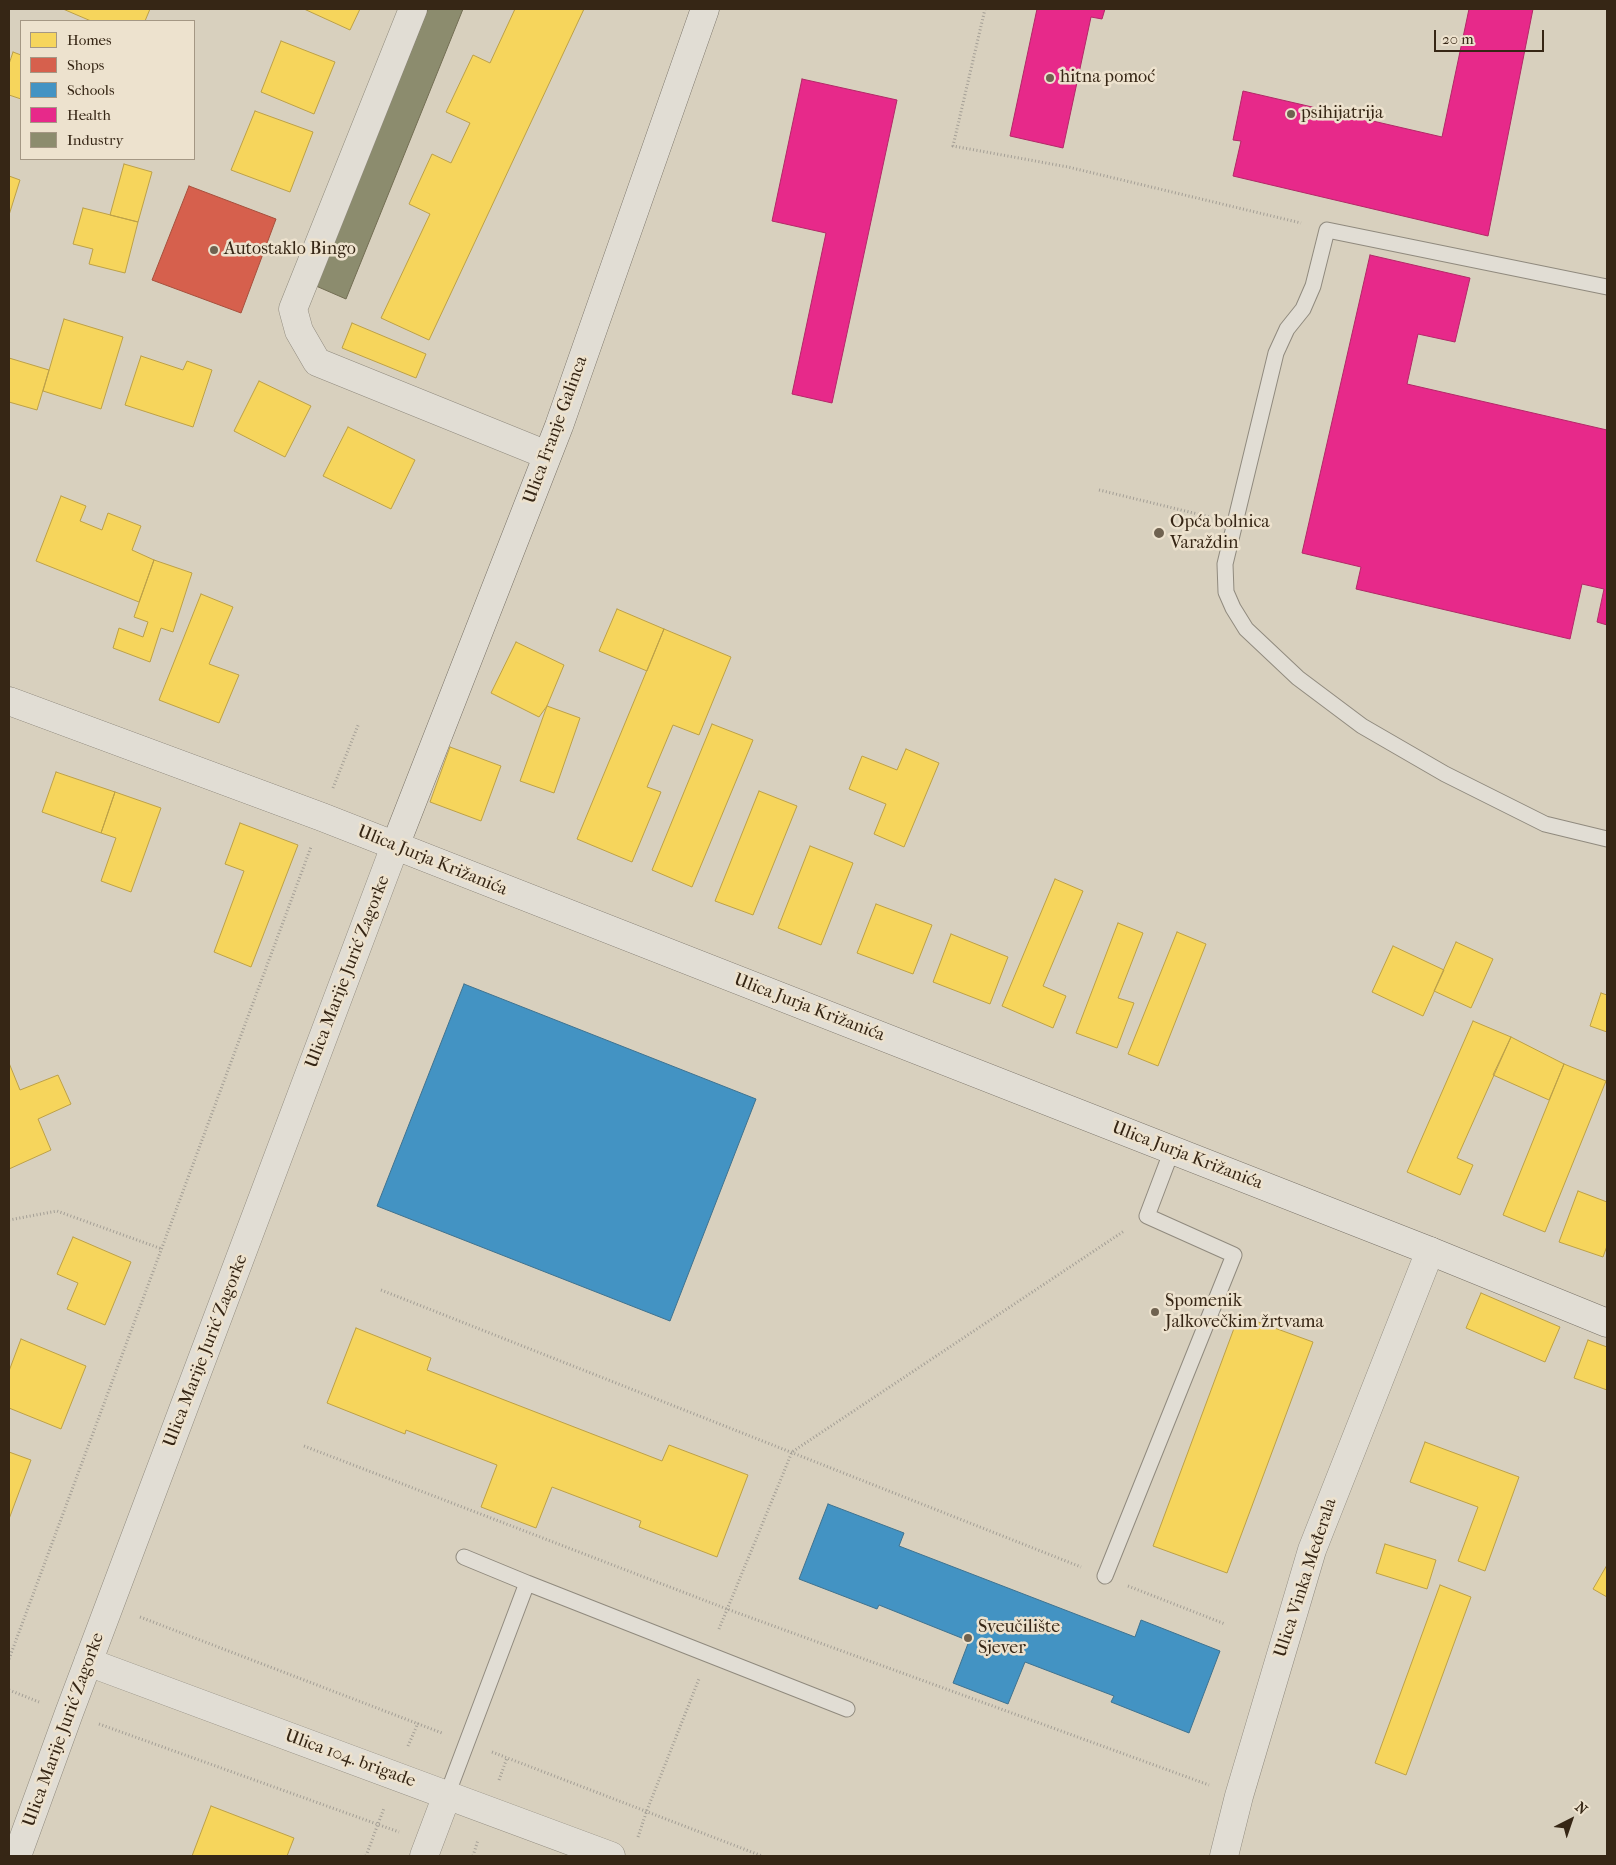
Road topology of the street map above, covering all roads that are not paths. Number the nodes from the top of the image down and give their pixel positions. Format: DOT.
graph roads {
  1 [pos="413,9"];
  2 [pos="705,9"];
  3 [pos="1607,287"];
  4 [pos="547,455"];
  5 [pos="9,701"];
  6 [pos="1607,839"];
  7 [pos="395,846"];
  8 [pos="1172,1150"];
  9 [pos="1430,1251"];
  10 [pos="1607,1323"];
  11 [pos="464,1556"];
  12 [pos="1106,1576"];
  13 [pos="528,1583"];
  14 [pos="88,1662"];
  15 [pos="847,1709"];
  16 [pos="447,1795"];
  17 [pos="427,1850"];
  18 [pos="18,1856"];
  19 [pos="611,1856"];
  20 [pos="1224,1856"];
  1 -- 4 [label="street"];
  2 -- 4 [label="street, Ulica Franje Galinca"];
  3 -- 6 [label="lane"];
  4 -- 7 [label="street, Ulica Franje Galinca"];
  5 -- 7 [label="street, Ulica Jurja Križanića"];
  7 -- 8 [label="street, Ulica Jurja Križanića"];
  7 -- 14 [label="street, Ulica Marije Jurić Zagorke"];
  8 -- 9 [label="street, Ulica Jurja Križanića"];
  8 -- 12 [label="lane"];
  9 -- 10 [label="street, Ulica Jurja Križanića"];
  9 -- 20 [label="street, Ulica Vinka Međerala"];
  11 -- 13 [label="lane"];
  13 -- 15 [label="lane"];
  13 -- 16 [label="lane"];
  14 -- 16 [label="street, Ulica 104. brigade"];
  14 -- 18 [label="street, Ulica Marije Jurić Zagorke"];
  16 -- 17 [label="street"];
  16 -- 19 [label="street, Ulica 104. brigade"];
}
